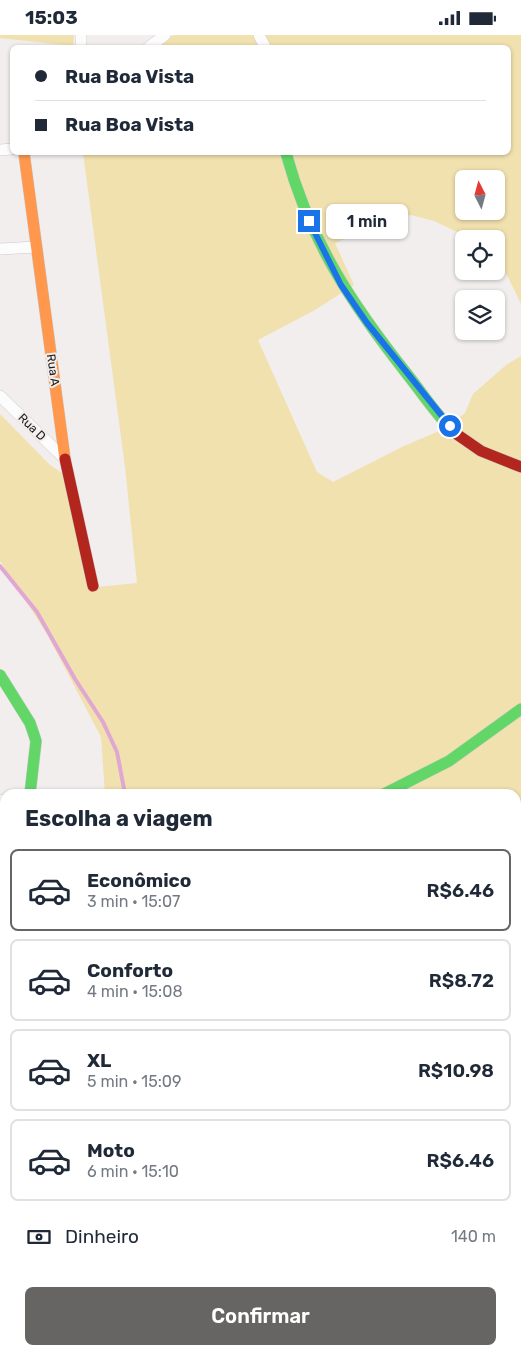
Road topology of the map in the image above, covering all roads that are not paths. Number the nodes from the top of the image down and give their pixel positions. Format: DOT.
graph roads {
  1 [pos="165,35"];
  2 [pos="152,45"];
  3 [pos="24,155"];
  4 [pos="286,155"];
  5 [pos="36,247"];
  6 [pos="0,249"];
  7 [pos="0,395"];
  8 [pos="65,459"];
  9 [pos="521,467"];
  10 [pos="93,586"];
  11 [pos="0,675"];
  12 [pos="5,689"];
  13 [pos="521,709"];
  14 [pos="31,789"];
  15 [pos="394,789"];
  1 -- 2 [label="street"];
  3 -- 5 [label="street, Rua A"];
  4 -- 9 [label="street"];
  5 -- 6 [label="street"];
  5 -- 8 [label="street, Rua A"];
  7 -- 8 [label="street, Rua D"];
  8 -- 10 [label="street, Rua A"];
  11 -- 12 [label="street"];
  12 -- 14 [label="street"];
  13 -- 15 [label="street"];
}
